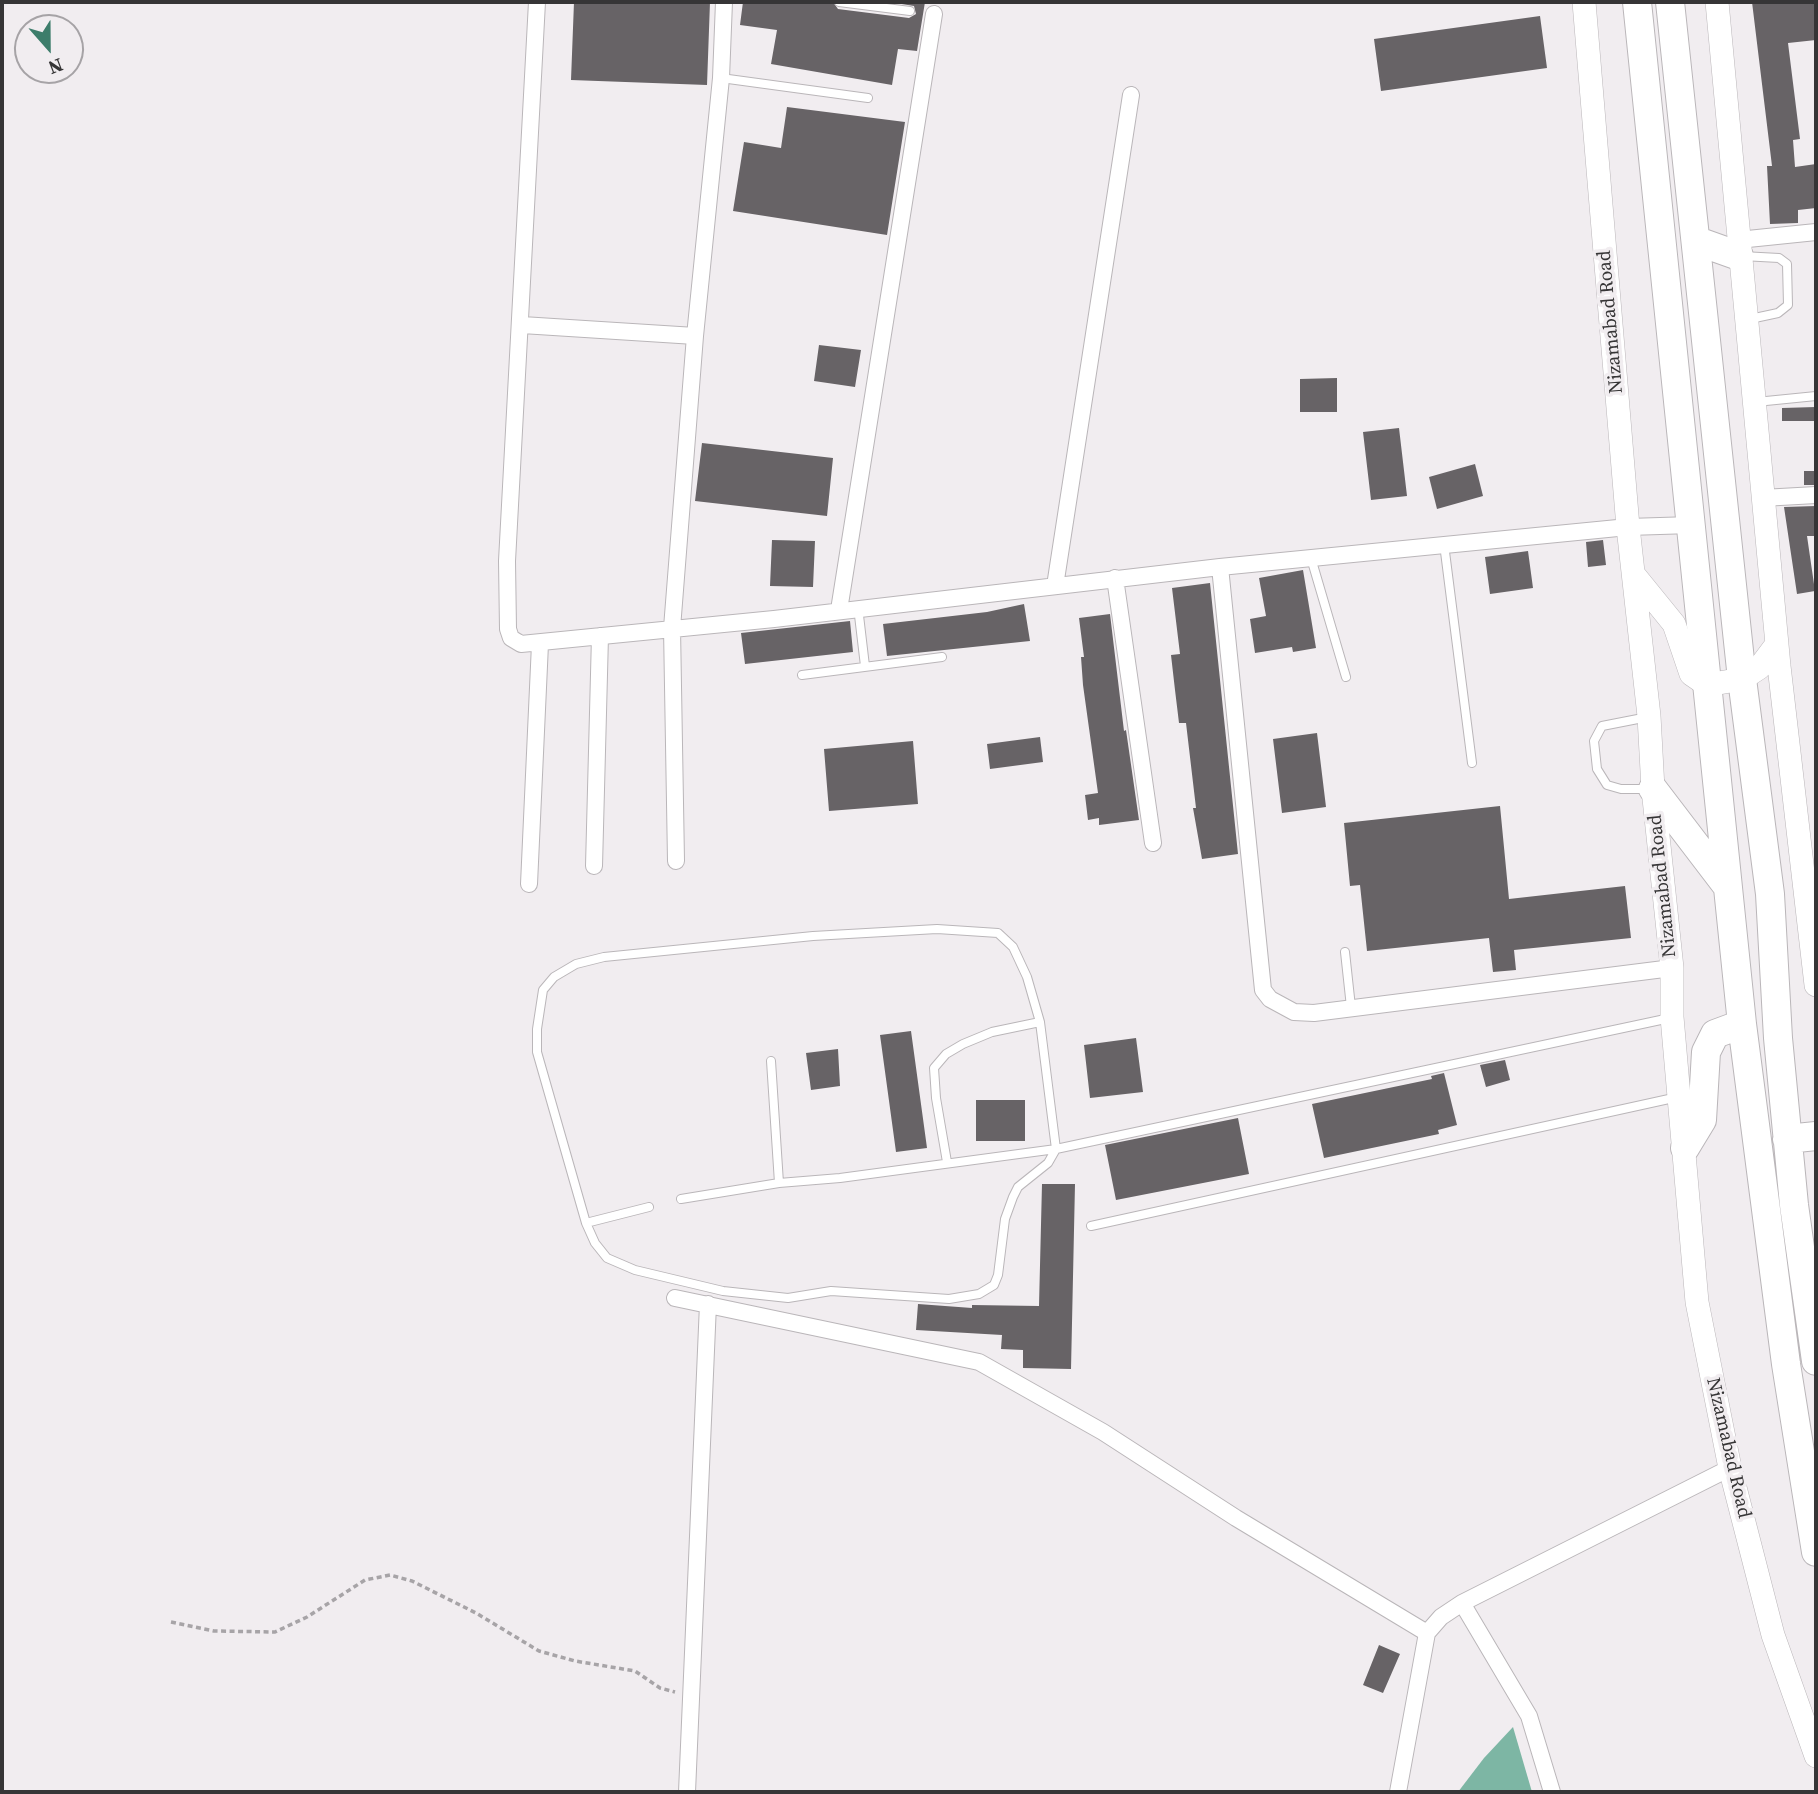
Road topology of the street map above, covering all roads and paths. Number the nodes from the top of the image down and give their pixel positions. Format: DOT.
graph roads {
  1 [pos="537,2"];
  2 [pos="724,2"];
  3 [pos="839,2"];
  4 [pos="1584,2"];
  5 [pos="1637,2"];
  6 [pos="1670,2"];
  7 [pos="1717,2"];
  8 [pos="910,12"];
  9 [pos="934,14"];
  10 [pos="721,78"];
  11 [pos="1131,95"];
  12 [pos="868,98"];
  13 [pos="1816,232"];
  14 [pos="1697,241"];
  15 [pos="1738,248"];
  16 [pos="1745,320"];
  17 [pos="522,325"];
  18 [pos="695,336"];
  19 [pos="1816,396"];
  20 [pos="1753,403"];
  21 [pos="1816,495"];
  22 [pos="1762,498"];
  23 [pos="1692,525"];
  24 [pos="1628,527"];
  25 [pos="1444,544"];
  26 [pos="1311,558"];
  27 [pos="1220,566"];
  28 [pos="1635,576"];
  29 [pos="1115,578"];
  30 [pos="1055,586"];
  31 [pos="858,607"];
  32 [pos="839,610"];
  33 [pos="672,628"];
  34 [pos="600,636"];
  35 [pos="540,644"];
  36 [pos="1777,644"];
  37 [pos="942,657"];
  38 [pos="865,666"];
  39 [pos="802,675"];
  40 [pos="1346,677"];
  41 [pos="1742,680"];
  42 [pos="1707,685"];
  43 [pos="1649,716"];
  44 [pos="1748,730"];
  45 [pos="1712,732"];
  46 [pos="1472,763"];
  47 [pos="1653,789"];
  48 [pos="1153,843"];
  49 [pos="676,861"];
  50 [pos="594,866"];
  51 [pos="529,884"];
  52 [pos="1727,886"];
  53 [pos="1345,952"];
  54 [pos="1672,968"];
  55 [pos="1816,985"];
  56 [pos="1351,1007"];
  57 [pos="1672,1017"];
  58 [pos="1040,1022"];
  59 [pos="1742,1024"];
  60 [pos="771,1061"];
  61 [pos="1681,1097"];
  62 [pos="1816,1136"];
  63 [pos="1787,1139"];
  64 [pos="1056,1149"];
  65 [pos="1685,1149"];
  66 [pos="947,1162"];
  67 [pos="779,1183"];
  68 [pos="681,1199"];
  69 [pos="649,1207"];
  70 [pos="586,1223"];
  71 [pos="1091,1226"];
  72 [pos="675,1298"];
  73 [pos="708,1304"];
  74 [pos="1816,1361"];
  75 [pos="1730,1468"];
  76 [pos="1816,1552"];
  77 [pos="1462,1603"];
  78 [pos="171,1622"];
  79 [pos="1427,1633"];
  80 [pos="690,1696"];
  81 [pos="1816,1756"];
  82 [pos="687,1792"];
  83 [pos="1398,1792"];
  84 [pos="1552,1792"];
  1 -- 17 [label="street"];
  2 -- 10 [label="street"];
  3 -- 8 [label="lane"];
  4 -- 24 [label="main road, Nizamabad Road"];
  5 -- 23 [label="highway"];
  6 -- 14 [label="highway"];
  7 -- 15 [label="main road"];
  9 -- 32 [label="street"];
  10 -- 12 [label="lane"];
  10 -- 18 [label="street"];
  11 -- 30 [label="street"];
  13 -- 15 [label="street"];
  14 -- 15 [label="highway"];
  14 -- 41 [label="highway"];
  15 -- 16 [label="main road"];
  15 -- 16 [label="lane"];
  16 -- 20 [label="main road"];
  17 -- 18 [label="street"];
  17 -- 35 [label="street"];
  18 -- 33 [label="street"];
  19 -- 20 [label="lane"];
  20 -- 22 [label="main road"];
  21 -- 22 [label="street"];
  22 -- 36 [label="main road"];
  23 -- 24 [label="street"];
  23 -- 42 [label="highway"];
  24 -- 25 [label="street"];
  24 -- 28 [label="main road, Nizamabad Road"];
  25 -- 26 [label="street"];
  25 -- 46 [label="lane"];
  26 -- 27 [label="street"];
  26 -- 40 [label="lane"];
  27 -- 29 [label="street"];
  27 -- 56 [label="street"];
  28 -- 42 [label="main road"];
  28 -- 43 [label="main road, Nizamabad Road"];
  29 -- 30 [label="street"];
  29 -- 48 [label="street"];
  30 -- 31 [label="street"];
  31 -- 32 [label="street"];
  31 -- 38 [label="lane"];
  32 -- 33 [label="street"];
  33 -- 34 [label="street"];
  33 -- 49 [label="street"];
  34 -- 35 [label="street"];
  34 -- 50 [label="street"];
  35 -- 51 [label="street"];
  36 -- 41 [label="main road"];
  36 -- 55 [label="main road"];
  37 -- 38 [label="lane"];
  38 -- 39 [label="lane"];
  41 -- 42 [label="main road"];
  41 -- 44 [label="highway"];
  42 -- 45 [label="highway"];
  43 -- 47 [label="main road, Nizamabad Road"];
  43 -- 47 [label="lane"];
  44 -- 45 [label="highway"];
  44 -- 63 [label="highway"];
  45 -- 52 [label="highway"];
  47 -- 52 [label="highway"];
  47 -- 54 [label="main road, Nizamabad Road"];
  52 -- 59 [label="highway"];
  53 -- 56 [label="lane"];
  54 -- 56 [label="street"];
  54 -- 57 [label="main road, Nizamabad Road"];
  57 -- 61 [label="main road, Nizamabad Road"];
  57 -- 64 [label="lane"];
  58 -- 64 [label="lane"];
  58 -- 66 [label="lane"];
  58 -- 70 [label="lane"];
  59 -- 65 [label="highway"];
  59 -- 76 [label="highway"];
  60 -- 67 [label="lane"];
  61 -- 65 [label="main road, Nizamabad Road"];
  61 -- 71 [label="lane"];
  62 -- 63 [label="highway"];
  63 -- 74 [label="highway"];
  64 -- 66 [label="lane"];
  64 -- 70 [label="lane"];
  65 -- 75 [label="main road, Nizamabad Road"];
  66 -- 67 [label="lane"];
  67 -- 68 [label="lane"];
  69 -- 70 [label="lane"];
  72 -- 73 [label="street"];
  73 -- 79 [label="street"];
  73 -- 80 [label="street"];
  75 -- 77 [label="street"];
  75 -- 81 [label="main road, Nizamabad Road"];
  77 -- 79 [label="street"];
  77 -- 84 [label="street"];
  78 -- 80 [label="path"];
  79 -- 83 [label="street"];
  80 -- 82 [label="street"];
}
